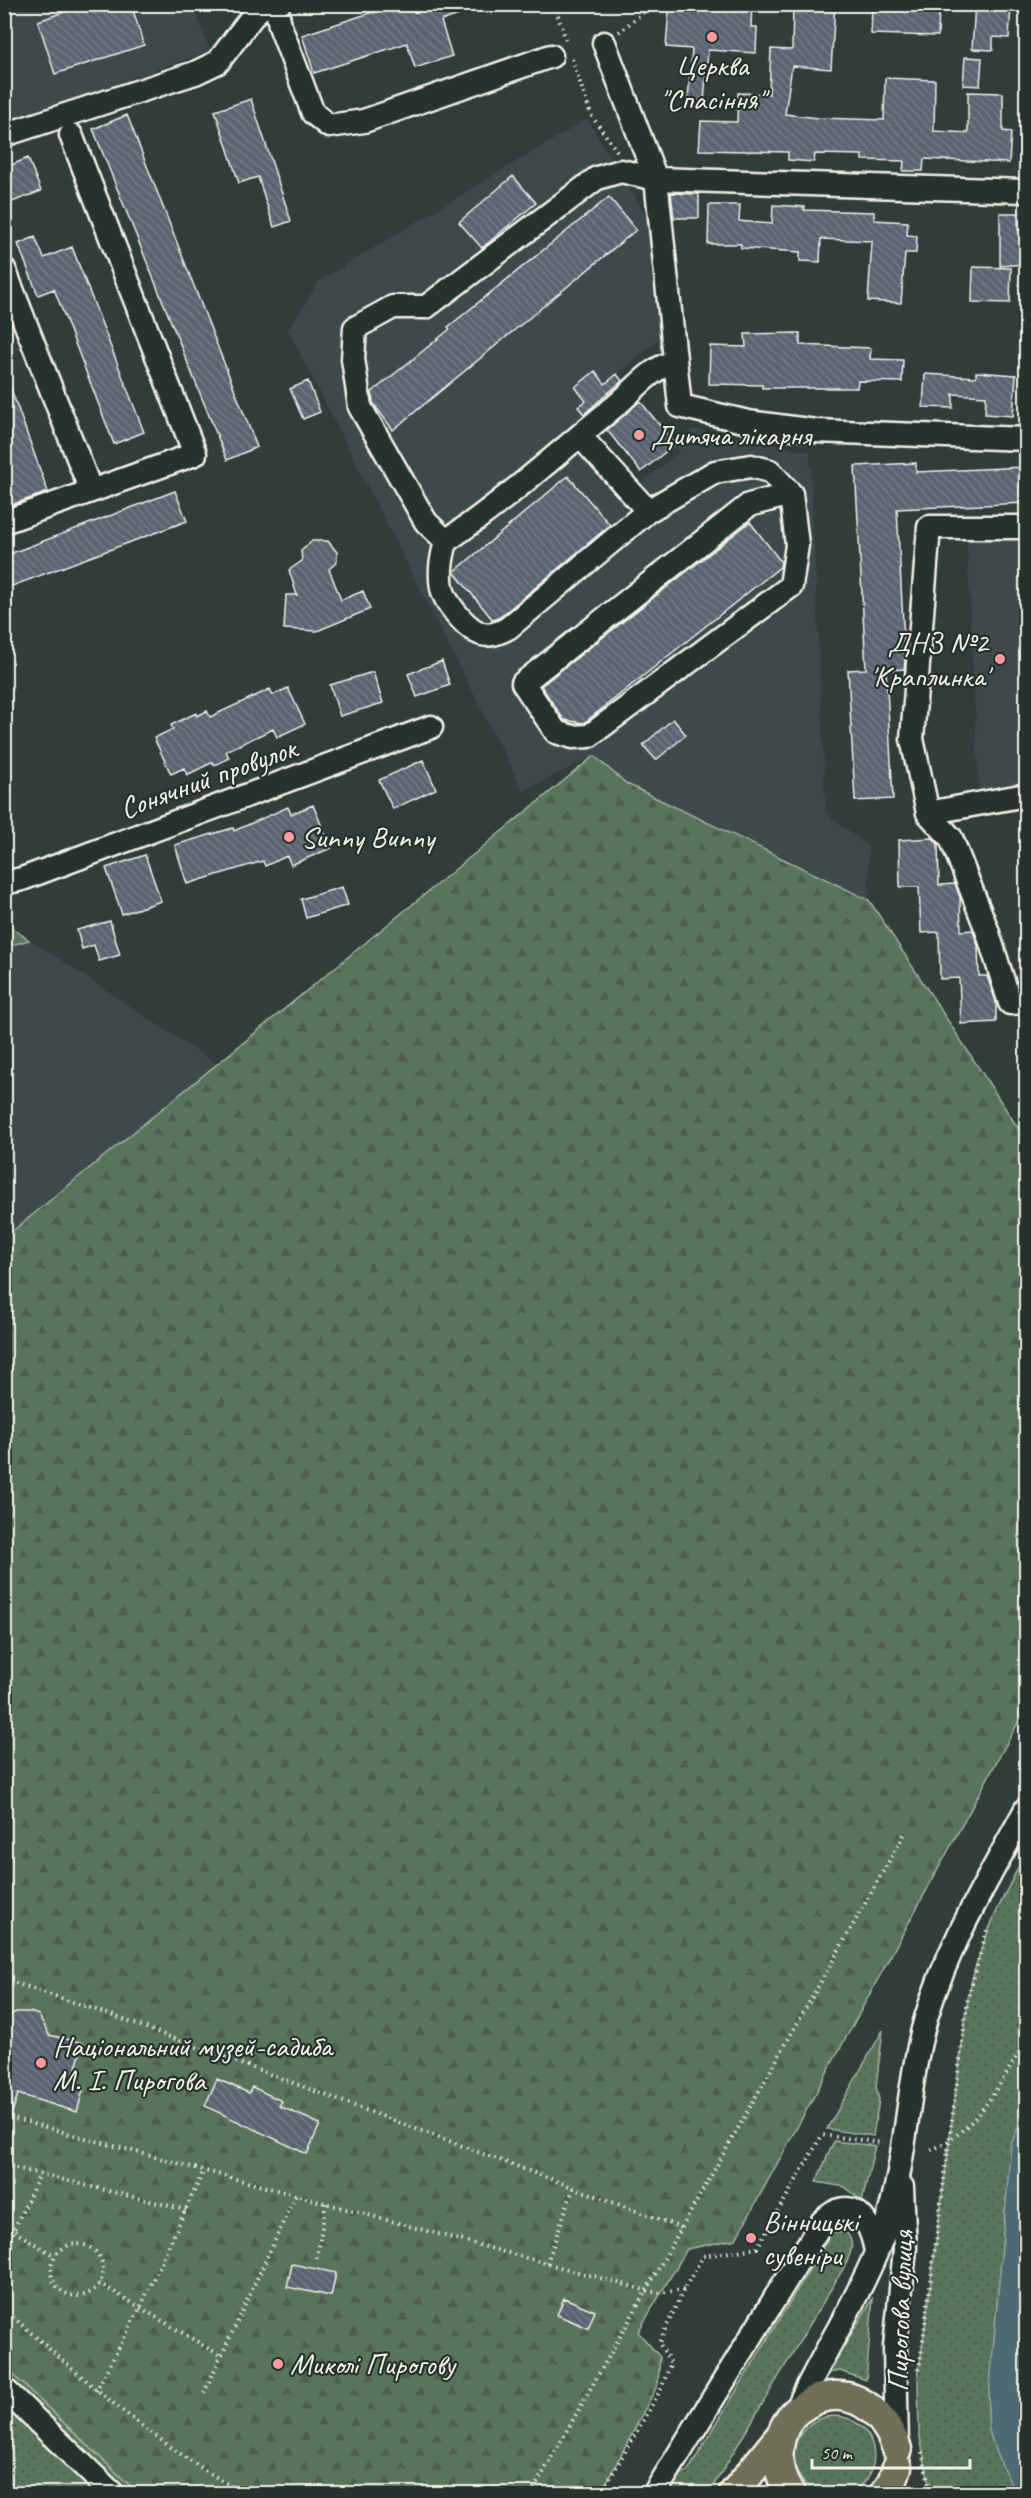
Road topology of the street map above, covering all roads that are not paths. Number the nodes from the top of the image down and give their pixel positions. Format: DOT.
graph roads {
  1 [pos="266,4"];
  2 [pos="276,4"];
  3 [pos="604,43"];
  4 [pos="551,56"];
  5 [pos="4,135"];
  6 [pos="71,135"];
  7 [pos="656,179"];
  8 [pos="1026,191"];
  9 [pos="4,269"];
  10 [pos="675,362"];
  11 [pos="580,436"];
  12 [pos="1026,439"];
  13 [pos="91,491"];
  14 [pos="791,494"];
  15 [pos="648,511"];
  16 [pos="4,522"];
  17 [pos="1026,527"];
  18 [pos="446,541"];
  19 [pos="431,727"];
  20 [pos="1026,795"];
  21 [pos="928,813"];
  22 [pos="4,882"];
  23 [pos="1026,1002"];
  24 [pos="1026,1809"];
  25 [pos="901,2174"];
  26 [pos="876,2253"];
  27 [pos="4,2389"];
  28 [pos="796,2411"];
  29 [pos="782,2435"];
  30 [pos="905,2452"];
  31 [pos="113,2493"];
  32 [pos="654,2493"];
  33 [pos="733,2493"];
  34 [pos="791,2493"];
  35 [pos="884,2493"];
  36 [pos="908,2493"];
  1 -- 5 [label="street"];
  2 -- 4 [label="street"];
  3 -- 7 [label="street"];
  6 -- 13 [label="street"];
  7 -- 8 [label="street"];
  7 -- 10 [label="street"];
  7 -- 18 [label="street"];
  9 -- 13 [label="street"];
  10 -- 11 [label="street"];
  10 -- 12 [label="street"];
  11 -- 15 [label="street"];
  11 -- 18 [label="street"];
  13 -- 16 [label="street"];
  14 -- 14 [label="street"];
  14 -- 15 [label="street"];
  15 -- 18 [label="street"];
  17 -- 21 [label="street"];
  19 -- 22 [label="street, Сонячний провулок"];
  20 -- 21 [label="street"];
  21 -- 23 [label="street"];
  24 -- 25 [label="street, Пирогова вулиця"];
  25 -- 26 [label="street, Пирогова вулиця"];
  25 -- 30 [label="street, Пирогова вулиця"];
  26 -- 28 [label="street, Пирогова вулиця"];
  26 -- 32 [label="street"];
  27 -- 31 [label="street"];
  28 -- 29 [label="main road"];
  28 -- 30 [label="main road"];
  29 -- 33 [label="main road"];
  29 -- 34 [label="main road"];
  30 -- 35 [label="main road"];
  30 -- 36 [label="main road"];
}
